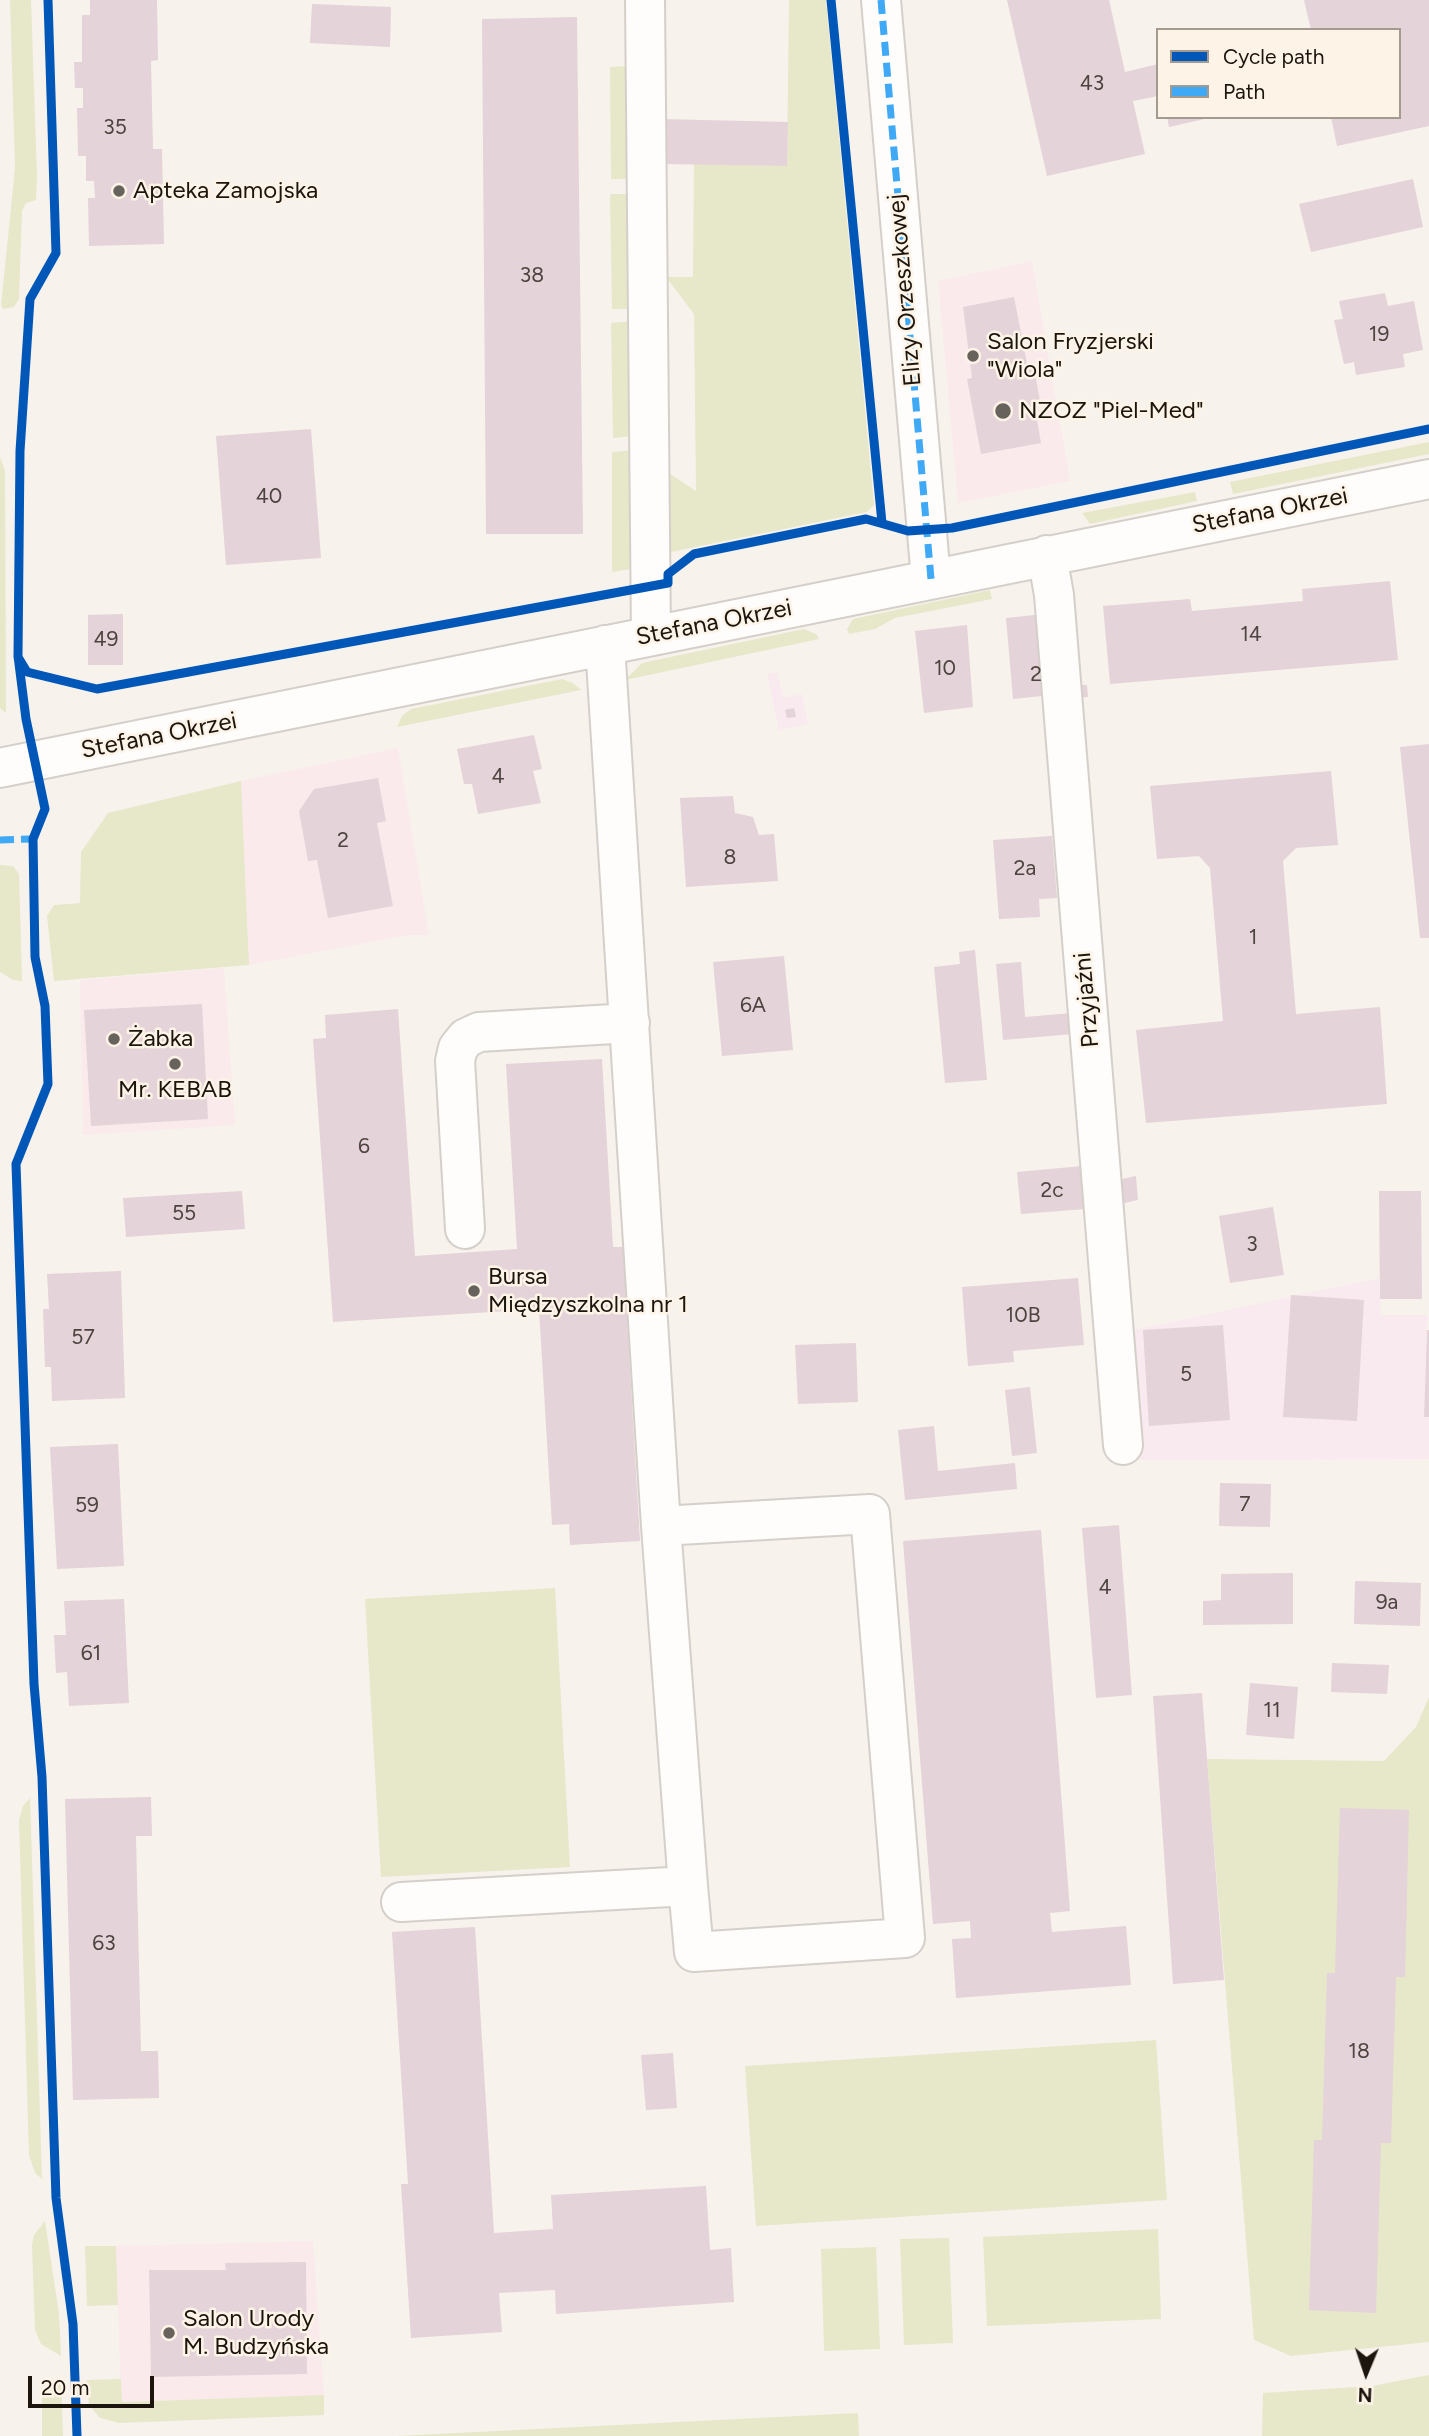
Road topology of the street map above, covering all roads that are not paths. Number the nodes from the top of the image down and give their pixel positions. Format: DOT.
graph roads {
  1 [pos="645,0"];
  2 [pos="881,0"];
  3 [pos="1429,479"];
  4 [pos="1047,555"];
  5 [pos="931,579"];
  6 [pos="651,636"];
  7 [pos="605,645"];
  8 [pos="0,768"];
  9 [pos="630,1023"];
  10 [pos="465,1229"];
  11 [pos="1123,1445"];
  12 [pos="661,1526"];
  13 [pos="688,1886"];
  14 [pos="401,1902"];
  1 -- 6 [label="street"];
  2 -- 5 [label="street, Elizy Orzeszkowej"];
  3 -- 4 [label="street, Stefana Okrzei"];
  4 -- 5 [label="street, Stefana Okrzei"];
  4 -- 11 [label="street, Przyjaźni"];
  5 -- 6 [label="street, Stefana Okrzei"];
  6 -- 7 [label="street, Stefana Okrzei"];
  7 -- 8 [label="street, Stefana Okrzei"];
  7 -- 9 [label="street"];
  9 -- 10 [label="street"];
  9 -- 12 [label="street"];
  12 -- 13 [label="street"];
  12 -- 13 [label="street"];
  13 -- 14 [label="street"];
}
